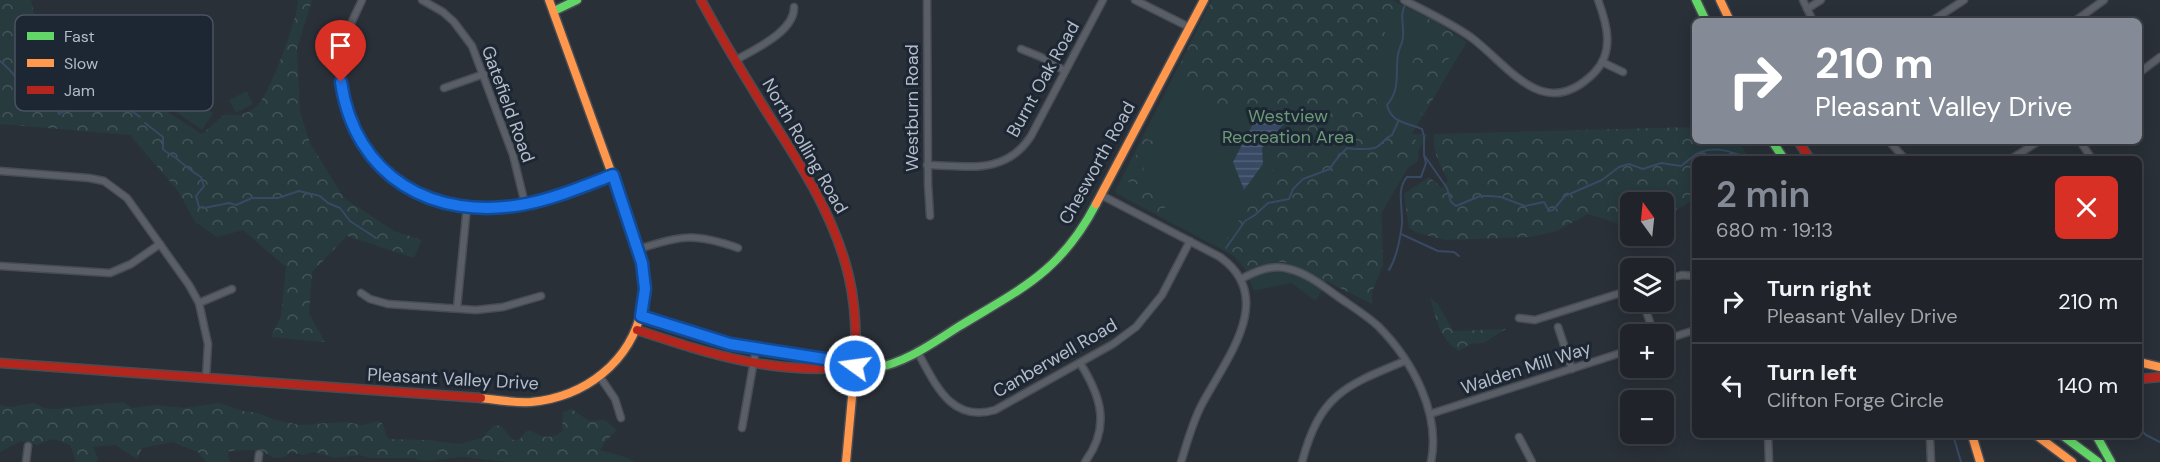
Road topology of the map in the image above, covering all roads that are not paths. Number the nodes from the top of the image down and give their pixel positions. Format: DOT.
graph roads {
  1 [pos="362,0"];
  2 [pos="422,0"];
  3 [pos="549,0"];
  4 [pos="578,0"];
  5 [pos="700,0"];
  6 [pos="927,0"];
  7 [pos="1103,0"];
  8 [pos="1135,0"];
  9 [pos="1204,0"];
  10 [pos="1598,0"];
  11 [pos="1696,0"];
  12 [pos="1720,0"];
  13 [pos="1803,0"];
  14 [pos="1821,0"];
  15 [pos="1964,0"];
  16 [pos="2104,0"];
  17 [pos="1407,2"];
  18 [pos="794,6"];
  19 [pos="1807,9"];
  20 [pos="554,11"];
  21 [pos="1705,18"];
  22 [pos="1729,18"];
  23 [pos="1812,18"];
  24 [pos="1937,18"];
  25 [pos="2079,18"];
  26 [pos="1190,27"];
  27 [pos="1021,49"];
  28 [pos="2160,57"];
  29 [pos="736,60"];
  30 [pos="1602,62"];
  31 [pos="1065,71"];
  32 [pos="2142,71"];
  33 [pos="1623,72"];
  34 [pos="484,74"];
  35 [pos="444,87"];
  36 [pos="1892,144"];
  37 [pos="2034,144"];
  38 [pos="1902,156"];
  39 [pos="2016,156"];
  40 [pos="927,165"];
  41 [pos="0,171"];
  42 [pos="613,175"];
  43 [pos="1101,195"];
  44 [pos="525,204"];
  45 [pos="467,206"];
  46 [pos="930,216"];
  47 [pos="1190,241"];
  48 [pos="160,244"];
  49 [pos="738,248"];
  50 [pos="639,249"];
  51 [pos="0,266"];
  52 [pos="1692,276"];
  53 [pos="1674,277"];
  54 [pos="1241,279"];
  55 [pos="232,289"];
  56 [pos="361,293"];
  57 [pos="1620,293"];
  58 [pos="541,296"];
  59 [pos="199,303"];
  60 [pos="457,308"];
  61 [pos="641,316"];
  62 [pos="1519,318"];
  63 [pos="1558,327"];
  64 [pos="637,330"];
  65 [pos="1692,331"];
  66 [pos="1674,337"];
  67 [pos="756,349"];
  68 [pos="917,351"];
  69 [pos="1620,353"];
  70 [pos="1405,361"];
  71 [pos="0,363"];
  72 [pos="754,363"];
  73 [pos="1080,363"];
  74 [pos="2142,363"];
  75 [pos="855,366"];
  76 [pos="2160,367"];
  77 [pos="1572,369"];
  78 [pos="600,377"];
  79 [pos="206,378"];
  80 [pos="2160,378"];
  81 [pos="2142,379"];
  82 [pos="1430,414"];
  83 [pos="621,418"];
  84 [pos="742,428"];
  85 [pos="1520,437"];
  86 [pos="1768,438"];
  87 [pos="1973,438"];
  88 [pos="2040,438"];
  89 [pos="2066,438"];
  90 [pos="2098,438"];
  91 [pos="1930,439"];
  92 [pos="28,446"];
  93 [pos="259,453"];
  94 [pos="27,462"];
  95 [pos="258,462"];
  96 [pos="846,462"];
  97 [pos="1085,462"];
  98 [pos="1181,462"];
  99 [pos="1302,462"];
  100 [pos="1431,462"];
  101 [pos="1532,462"];
  102 [pos="1769,462"];
  103 [pos="1931,462"];
  104 [pos="1980,462"];
  105 [pos="2072,462"];
  106 [pos="2098,462"];
  107 [pos="2111,462"];
  1 -- 45 [label="street"];
  2 -- 34 [label="street, Gatefield Road"];
  3 -- 20 [label="main road, Pleasant Valley Drive"];
  4 -- 20 [label="main road"];
  5 -- 29 [label="main road, North Rolling Road"];
  6 -- 40 [label="street, Westburn Road"];
  7 -- 31 [label="street, Burnt Oak Road"];
  8 -- 26 [label="street"];
  9 -- 26 [label="main road, Chesworth Road"];
  10 -- 30 [label="street"];
  11 -- 21 [label="main road"];
  12 -- 22 [label="main road"];
  13 -- 19 [label="street"];
  14 -- 19 [label="street"];
  15 -- 24 [label="street"];
  16 -- 25 [label="street"];
  17 -- 30 [label="street"];
  18 -- 29 [label="street"];
  19 -- 23 [label="street"];
  20 -- 42 [label="main road, Pleasant Valley Drive"];
  26 -- 43 [label="main road, Chesworth Road"];
  27 -- 31 [label="street"];
  28 -- 32 [label="street"];
  29 -- 75 [label="main road, North Rolling Road"];
  30 -- 33 [label="street"];
  31 -- 40 [label="street, Burnt Oak Road"];
  34 -- 35 [label="street"];
  34 -- 44 [label="street, Gatefield Road"];
  36 -- 38 [label="street"];
  37 -- 39 [label="street"];
  40 -- 46 [label="street, Westburn Road"];
  41 -- 48 [label="street"];
  42 -- 44 [label="street"];
  42 -- 50 [label="main road, Pleasant Valley Drive"];
  43 -- 47 [label="street"];
  43 -- 68 [label="main road, Chesworth Road"];
  44 -- 45 [label="street"];
  45 -- 60 [label="street"];
  47 -- 54 [label="street"];
  47 -- 73 [label="street, Canberwell Road"];
  48 -- 51 [label="street"];
  48 -- 59 [label="street"];
  49 -- 50 [label="street"];
  50 -- 61 [label="main road, Pleasant Valley Drive"];
  52 -- 53 [label="street"];
  54 -- 70 [label="street"];
  54 -- 98 [label="street"];
  55 -- 59 [label="street"];
  56 -- 60 [label="street"];
  57 -- 62 [label="street"];
  58 -- 60 [label="street"];
  59 -- 79 [label="street"];
  61 -- 64 [label="main road, Pleasant Valley Drive"];
  61 -- 67 [label="main road, Chesworth Road"];
  63 -- 77 [label="street"];
  64 -- 72 [label="main road, Chesworth Road"];
  64 -- 78 [label="main road, Pleasant Valley Drive"];
  65 -- 66 [label="street"];
  67 -- 72 [label="street"];
  67 -- 75 [label="main road, Chesworth Road"];
  68 -- 73 [label="street, Canberwell Road"];
  68 -- 75 [label="main road, Chesworth Road"];
  69 -- 77 [label="street, Walden Mill Way"];
  70 -- 82 [label="street"];
  70 -- 99 [label="street"];
  71 -- 79 [label="main road, Pleasant Valley Drive"];
  72 -- 75 [label="main road, Chesworth Road"];
  72 -- 84 [label="street"];
  73 -- 97 [label="street"];
  74 -- 76 [label="main road"];
  75 -- 96 [label="main road, North Rolling Road"];
  77 -- 82 [label="street, Walden Mill Way"];
  78 -- 79 [label="main road, Pleasant Valley Drive"];
  78 -- 83 [label="street"];
  80 -- 81 [label="main road"];
  82 -- 100 [label="street"];
  85 -- 101 [label="street"];
  86 -- 102 [label="street"];
  87 -- 104 [label="main road"];
  88 -- 105 [label="main road"];
  89 -- 106 [label="main road"];
  90 -- 107 [label="main road"];
  91 -- 103 [label="street"];
  92 -- 94 [label="street"];
  93 -- 95 [label="street"];
}
